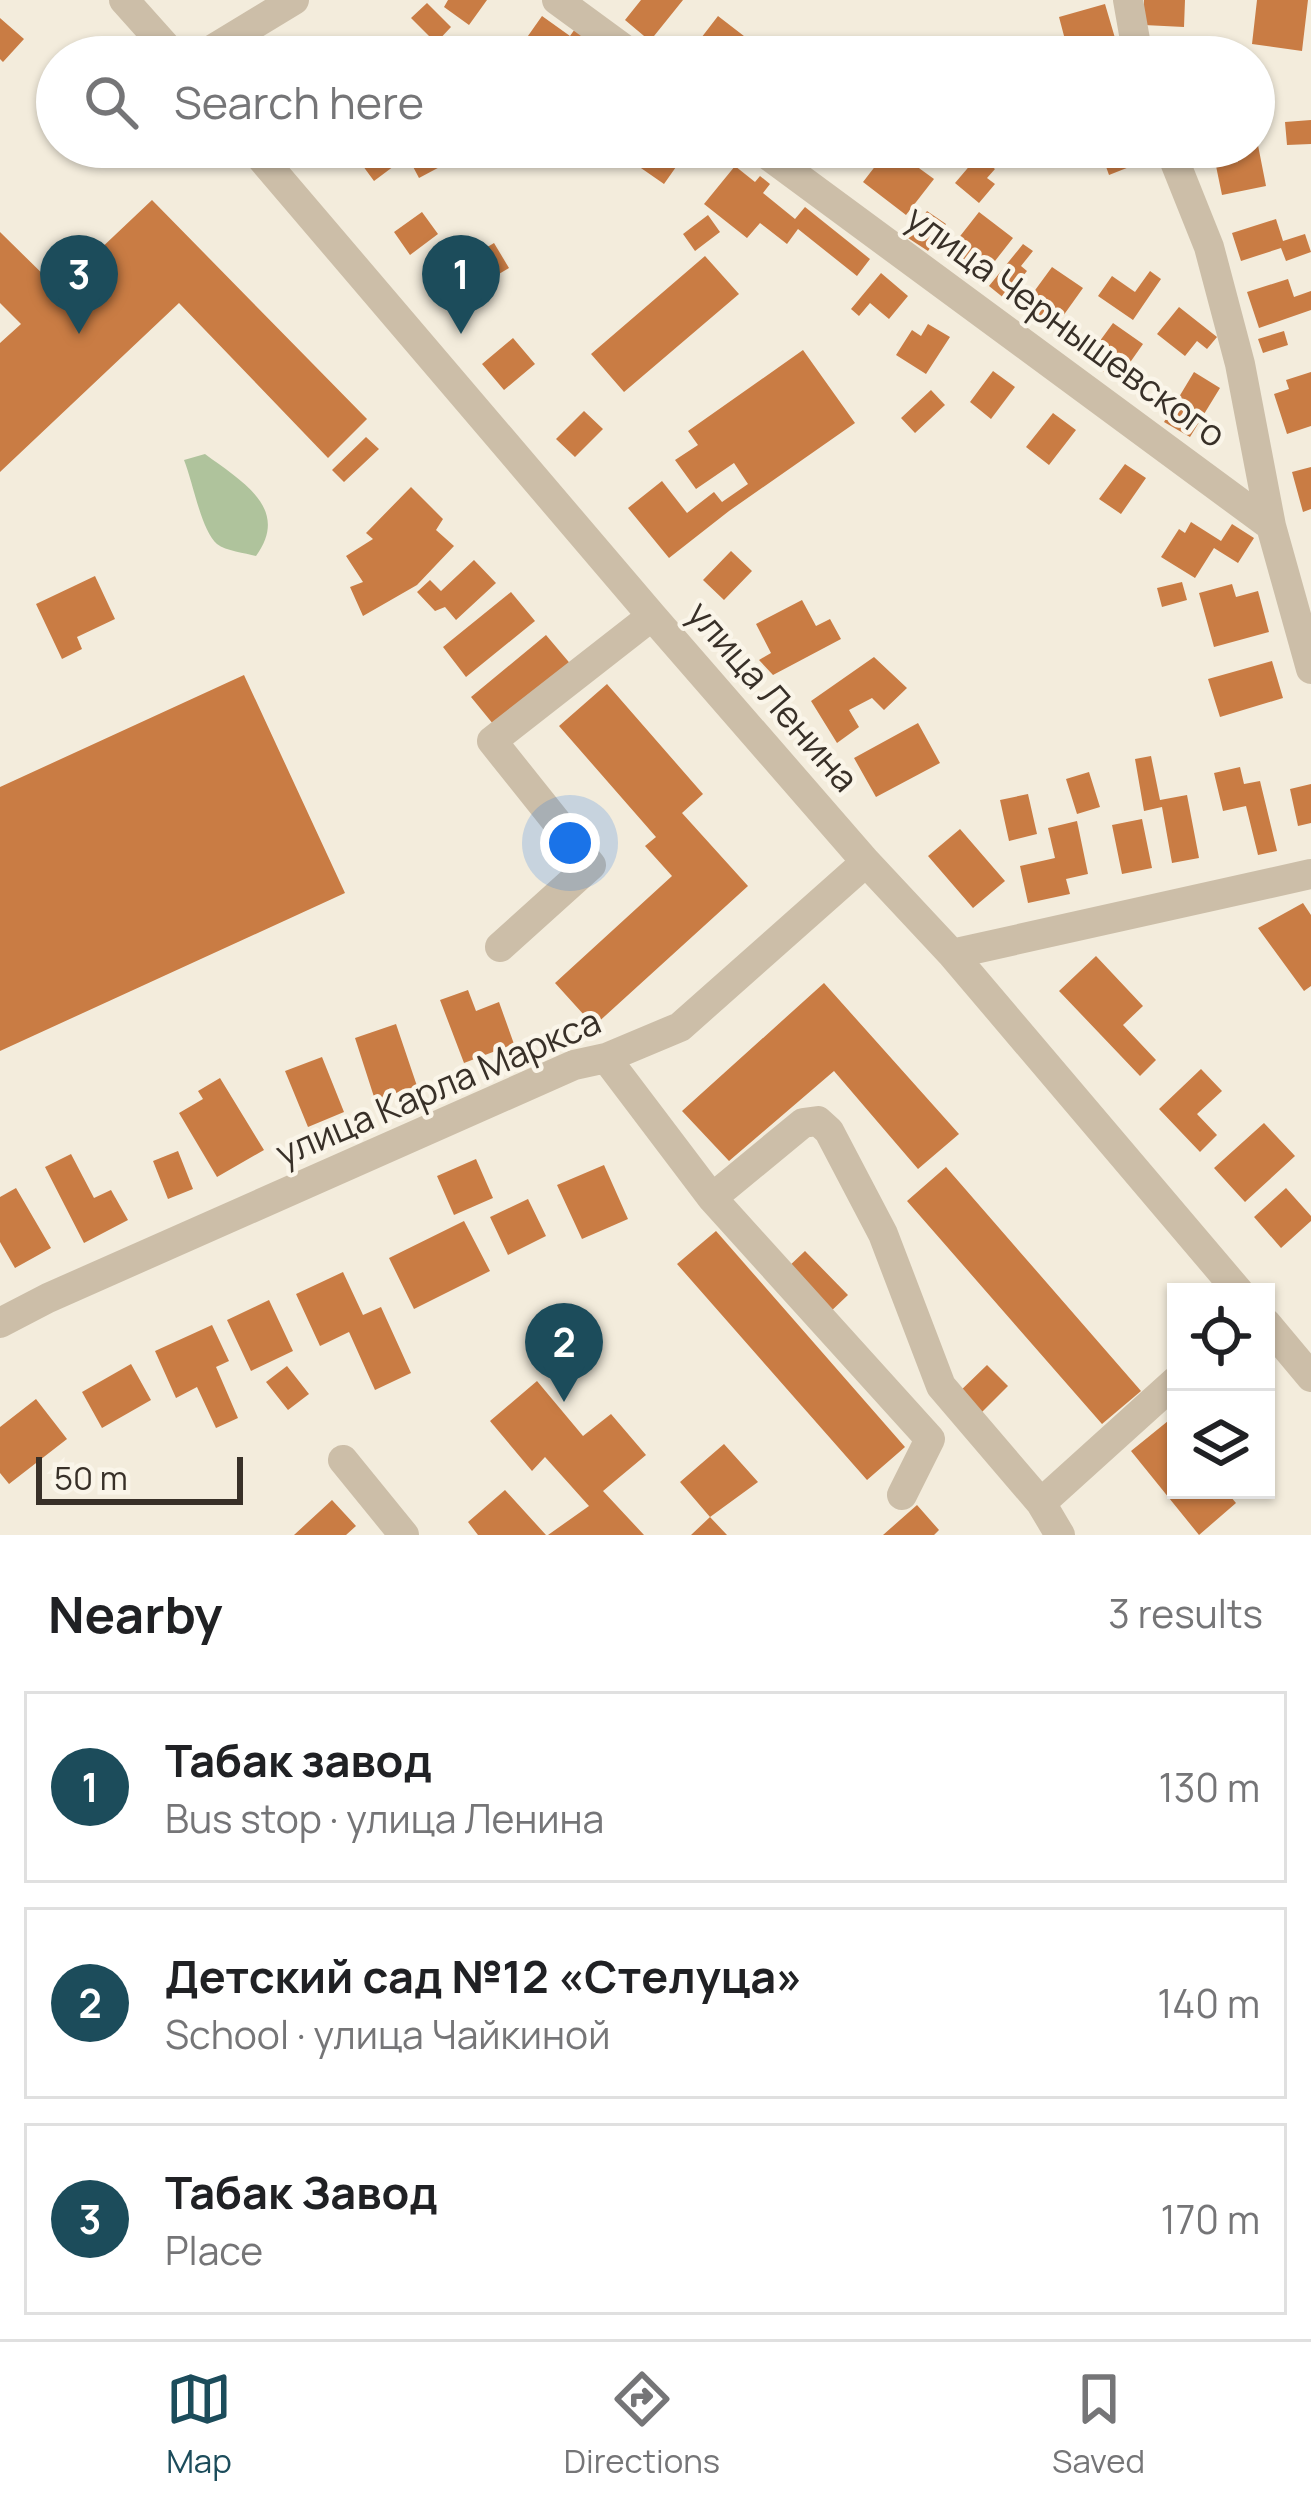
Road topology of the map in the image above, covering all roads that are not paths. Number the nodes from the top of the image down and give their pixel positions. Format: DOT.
graph roads {
  1 [pos="124,0"];
  2 [pos="294,0"];
  3 [pos="557,0"];
  4 [pos="1128,0"];
  5 [pos="156,36"];
  6 [pos="235,36"];
  7 [pos="606,36"];
  8 [pos="1134,36"];
  9 [pos="270,168"];
  10 [pos="785,168"];
  11 [pos="1177,168"];
  12 [pos="1271,526"];
  13 [pos="652,616"];
  14 [pos="1311,670"];
  15 [pos="866,862"];
  16 [pos="1311,874"];
  17 [pos="500,947"];
  18 [pos="952,954"];
  19 [pos="606,1058"];
  20 [pos="712,1198"];
  21 [pos="1231,1283"];
  22 [pos="0,1323"];
  23 [pos="1275,1334"];
  24 [pos="1311,1377"];
  25 [pos="941,1386"];
  26 [pos="1167,1389"];
  27 [pos="930,1439"];
  28 [pos="343,1460"];
  29 [pos="902,1495"];
  30 [pos="1041,1503"];
  31 [pos="404,1535"];
  32 [pos="1060,1535"];
  1 -- 5 [label="street"];
  2 -- 6 [label="street"];
  3 -- 7 [label="street"];
  4 -- 8 [label="street"];
  9 -- 13 [label="street, улица Ленина"];
  10 -- 12 [label="street, улица Чернышевского"];
  11 -- 12 [label="street, улица Чернышевского"];
  12 -- 14 [label="street, улица Чернышевского"];
  13 -- 15 [label="street, улица Ленина"];
  13 -- 17 [label="street"];
  15 -- 18 [label="street, улица Ленина"];
  15 -- 19 [label="street, улица Карла Маркса"];
  16 -- 18 [label="street"];
  18 -- 21 [label="street, улица Ленина"];
  19 -- 20 [label="street"];
  19 -- 22 [label="street, улица Карла Маркса"];
  20 -- 25 [label="street"];
  20 -- 27 [label="street"];
  23 -- 24 [label="street"];
  25 -- 27 [label="street"];
  25 -- 30 [label="street"];
  26 -- 30 [label="street"];
  27 -- 29 [label="street"];
  28 -- 31 [label="street"];
  30 -- 32 [label="street"];
}
